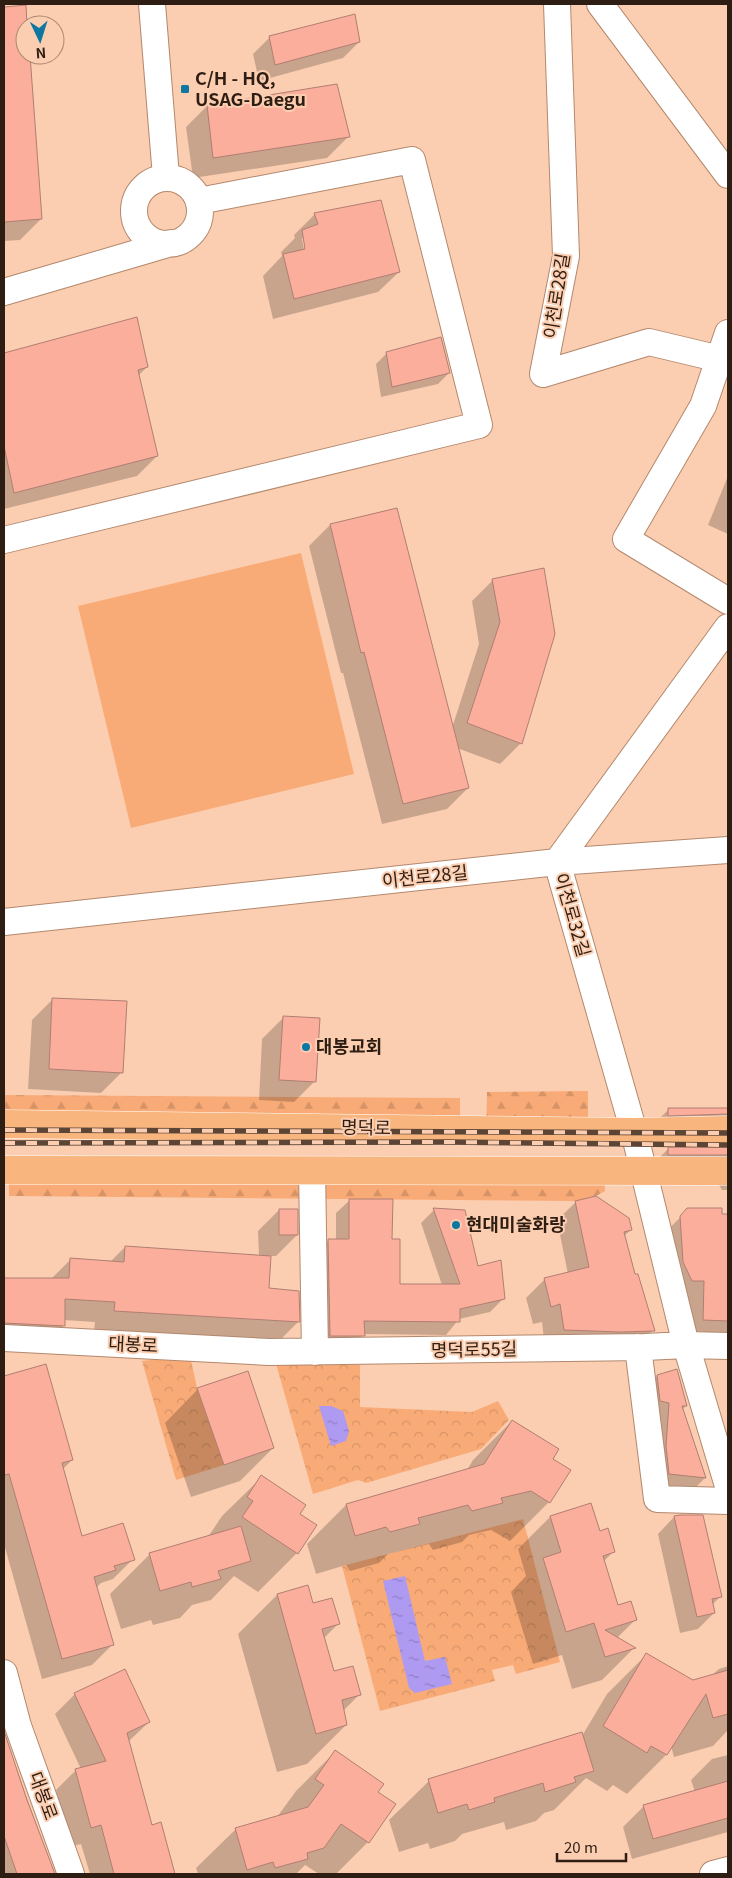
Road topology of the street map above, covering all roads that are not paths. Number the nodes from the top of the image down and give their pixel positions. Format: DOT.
graph roads {
  1 [pos="152,4"];
  2 [pos="557,4"];
  3 [pos="600,4"];
  4 [pos="728,175"];
  5 [pos="166,177"];
  6 [pos="199,201"];
  7 [pos="172,243"];
  8 [pos="4,292"];
  9 [pos="728,333"];
  10 [pos="720,359"];
  11 [pos="4,540"];
  12 [pos="728,601"];
  13 [pos="728,627"];
  14 [pos="728,850"];
  15 [pos="557,862"];
  16 [pos="4,922"];
  17 [pos="4,1124"];
  18 [pos="728,1130"];
  19 [pos="634,1132"];
  20 [pos="4,1170"];
  21 [pos="312,1170"];
  22 [pos="644,1170"];
  23 [pos="728,1171"];
  24 [pos="4,1338"];
  25 [pos="686,1344"];
  26 [pos="728,1346"];
  27 [pos="638,1347"];
  28 [pos="263,1352"];
  29 [pos="316,1352"];
  30 [pos="728,1486"];
  31 [pos="728,1501"];
  32 [pos="4,1673"];
  33 [pos="10,1718"];
  34 [pos="728,1870"];
  35 [pos="71,1874"];
  36 [pos="713,1874"];
  1 -- 5 [label="street"];
  2 -- 10 [label="street, 이천로28길"];
  3 -- 4 [label="street"];
  5 -- 6 [label="street"];
  5 -- 7 [label="street"];
  6 -- 7 [label="street"];
  6 -- 11 [label="street"];
  7 -- 8 [label="street"];
  9 -- 10 [label="street"];
  10 -- 12 [label="street"];
  13 -- 15 [label="street"];
  14 -- 15 [label="street, 이천로32길"];
  15 -- 16 [label="street, 이천로28길"];
  15 -- 19 [label="street, 이천로32길"];
  17 -- 19 [label="main road, 명덕로"];
  18 -- 19 [label="main road, 명덕로"];
  19 -- 22 [label="street"];
  20 -- 21 [label="main road"];
  21 -- 22 [label="main road"];
  21 -- 29 [label="street"];
  22 -- 23 [label="main road"];
  22 -- 25 [label="street"];
  24 -- 28 [label="street, 대봉로"];
  25 -- 26 [label="street, 명덕로55길"];
  25 -- 27 [label="street, 명덕로55길"];
  25 -- 30 [label="street"];
  27 -- 29 [label="street, 명덕로55길"];
  27 -- 31 [label="street"];
  28 -- 29 [label="street, 명덕로55길"];
  32 -- 33 [label="street, 대봉로"];
  33 -- 35 [label="street, 대봉로"];
  34 -- 36 [label="street"];
}
